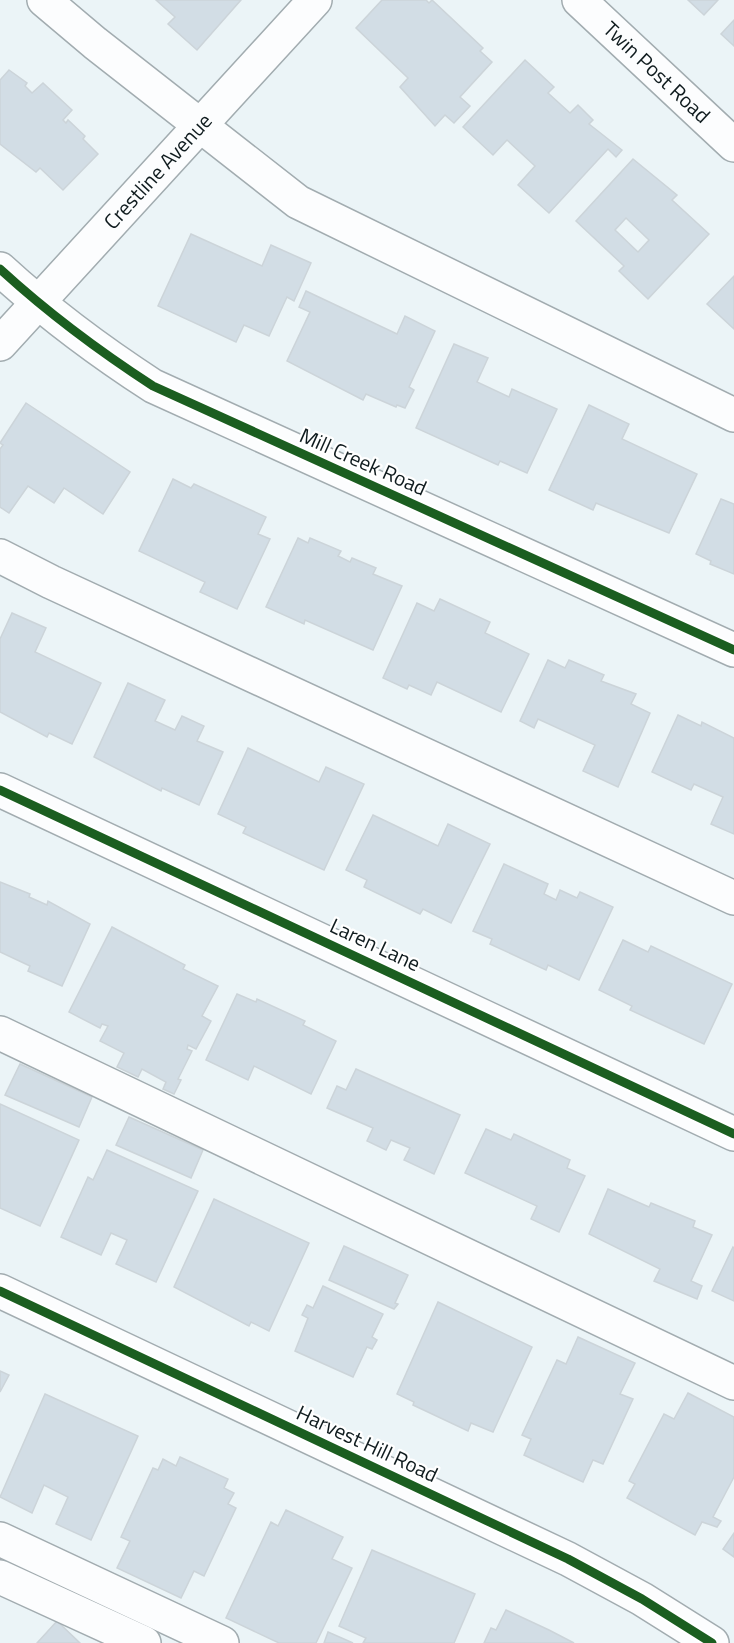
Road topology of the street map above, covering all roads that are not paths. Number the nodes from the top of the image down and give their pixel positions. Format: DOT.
graph roads {
  1 [pos="44,0"];
  2 [pos="315,0"];
  3 [pos="579,0"];
  4 [pos="201,124"];
  5 [pos="734,145"];
  6 [pos="0,269"];
  7 [pos="37,303"];
  8 [pos="0,344"];
  9 [pos="734,415"];
  10 [pos="0,556"];
  11 [pos="734,650"];
  12 [pos="0,790"];
  13 [pos="734,898"];
  14 [pos="0,1034"];
  15 [pos="734,1134"];
  16 [pos="0,1291"];
  17 [pos="734,1383"];
  18 [pos="0,1539"];
  19 [pos="0,1576"];
  20 [pos="144,1643"];
  21 [pos="222,1643"];
  22 [pos="712,1643"];
  1 -- 4 [label="street"];
  2 -- 4 [label="street, Crestline Avenue"];
  3 -- 5 [label="street, Twin Post Road"];
  4 -- 7 [label="street, Crestline Avenue"];
  4 -- 9 [label="street"];
  6 -- 7 [label="street, Mill Creek Road"];
  7 -- 8 [label="street, Crestline Avenue"];
  7 -- 11 [label="street, Mill Creek Road"];
  10 -- 13 [label="street"];
  12 -- 15 [label="street, Laren Lane"];
  14 -- 17 [label="street"];
  16 -- 22 [label="street, Harvest Hill Road"];
  18 -- 21 [label="street"];
  19 -- 20 [label="street"];
}
